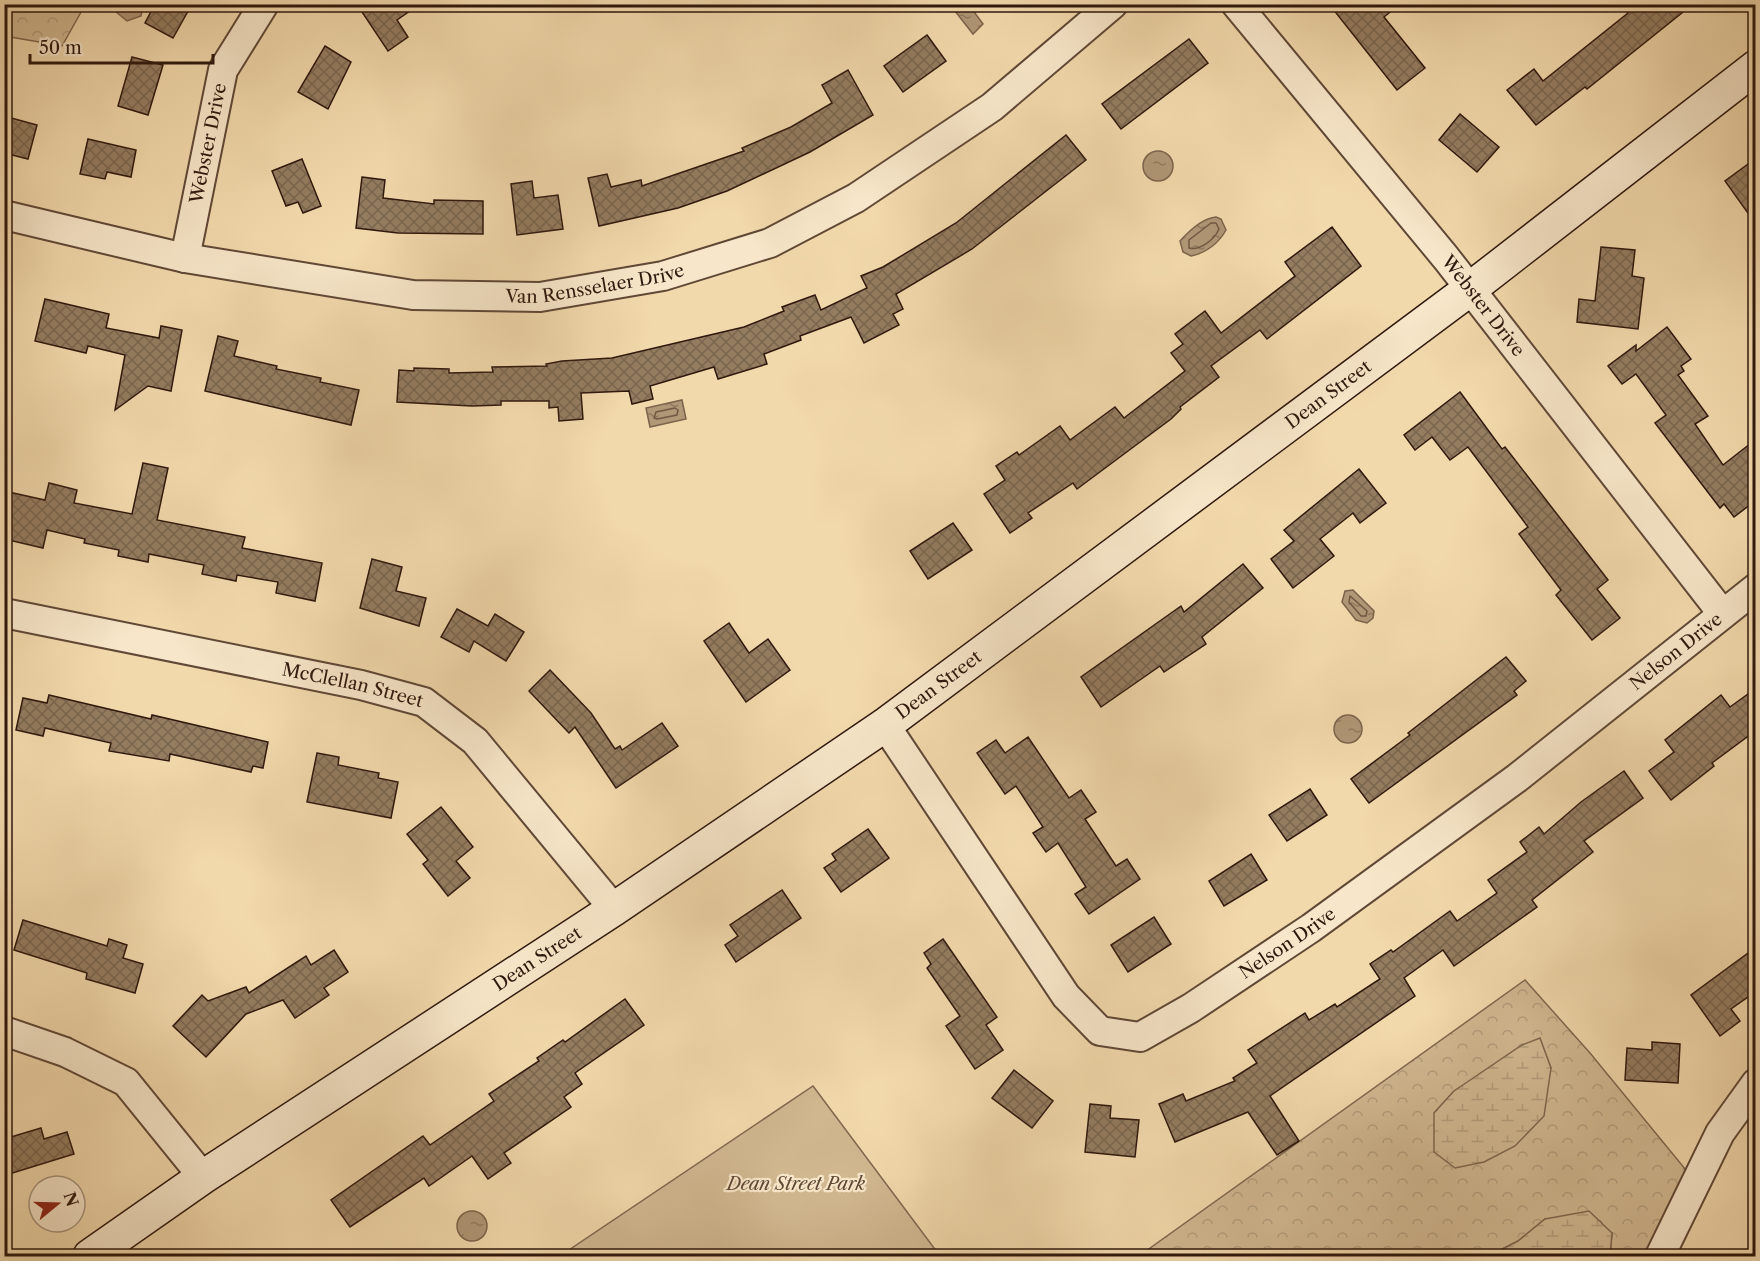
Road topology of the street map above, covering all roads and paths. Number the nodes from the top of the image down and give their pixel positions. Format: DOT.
graph roads {
  1 [pos="264,4"];
  2 [pos="1113,4"];
  3 [pos="1236,4"];
  4 [pos="1755,68"];
  5 [pos="4,215"];
  6 [pos="185,258"];
  7 [pos="1470,289"];
  8 [pos="1755,588"];
  9 [pos="4,613"];
  10 [pos="1722,613"];
  11 [pos="885,725"];
  12 [pos="614,909"];
  13 [pos="4,1031"];
  14 [pos="1755,1083"];
  15 [pos="203,1177"];
  16 [pos="90,1257"];
  17 [pos="1660,1257"];
  1 -- 6 [label="street, Webster Drive"];
  2 -- 6 [label="street, Van Rensselaer Drive"];
  3 -- 7 [label="street, Webster Drive"];
  4 -- 7 [label="street, Dean Street"];
  5 -- 6 [label="street, Van Rensselaer Drive"];
  7 -- 10 [label="street, Webster Drive"];
  7 -- 11 [label="street, Dean Street"];
  8 -- 10 [label="street, Nelson Drive"];
  9 -- 12 [label="street, McClellan Street"];
  10 -- 11 [label="street, Nelson Drive"];
  11 -- 12 [label="street, Dean Street"];
  12 -- 15 [label="street, Dean Street"];
  13 -- 15 [label="street"];
  14 -- 17 [label="street"];
  15 -- 16 [label="street, Dean Street"];
}
